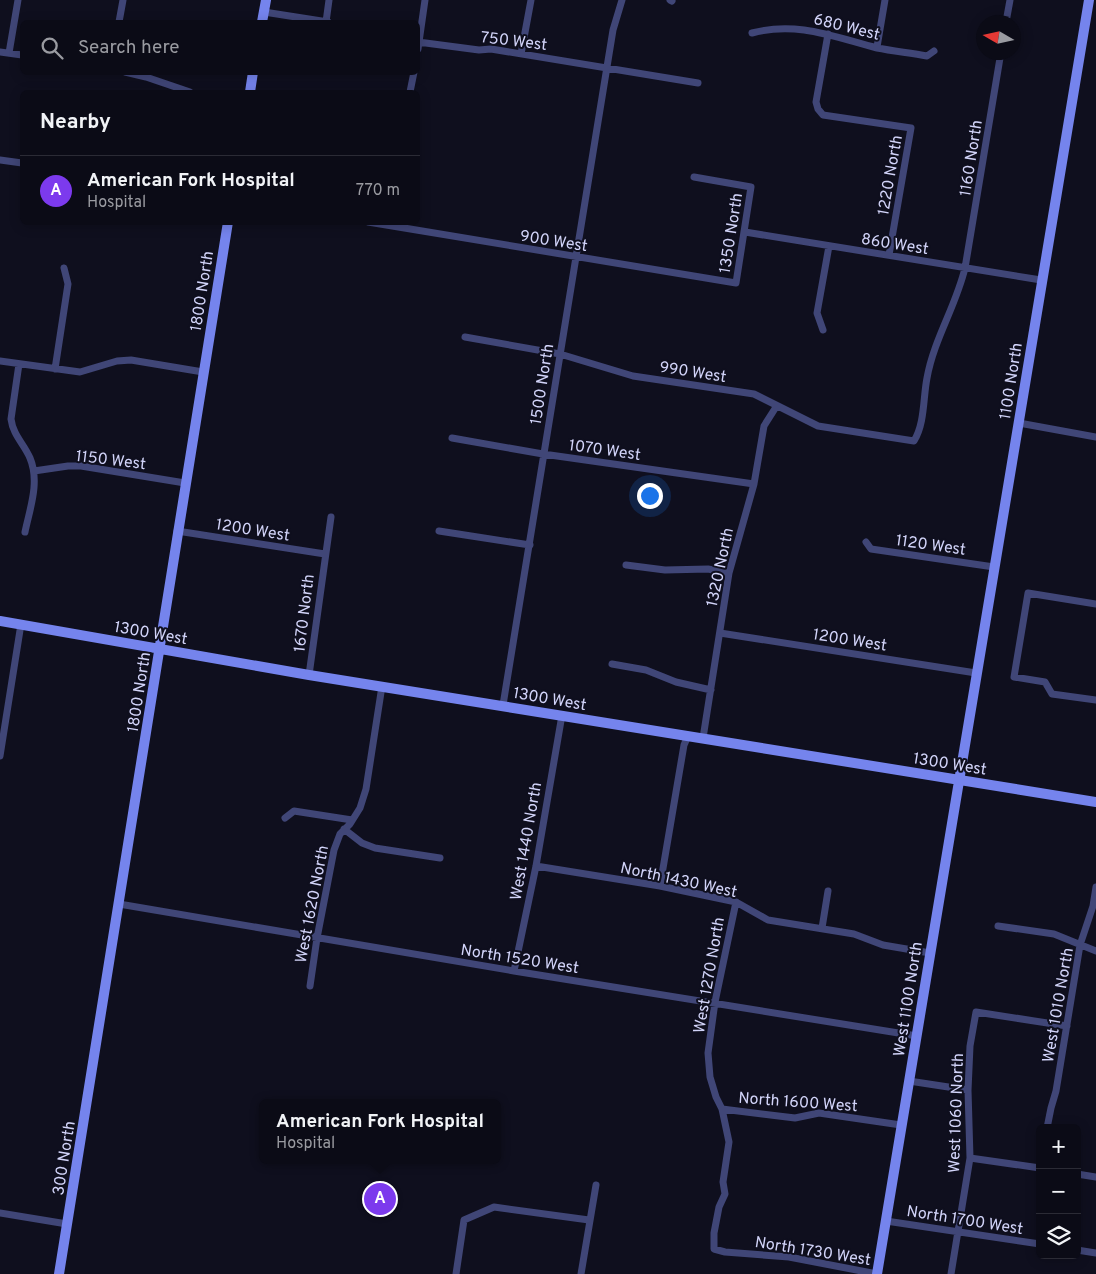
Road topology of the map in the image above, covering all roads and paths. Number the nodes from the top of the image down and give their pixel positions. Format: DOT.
graph roads {
  1 [pos="18,0"];
  2 [pos="123,0"];
  3 [pos="266,0"];
  4 [pos="329,0"];
  5 [pos="425,0"];
  6 [pos="531,0"];
  7 [pos="622,0"];
  8 [pos="885,0"];
  9 [pos="1010,0"];
  10 [pos="1088,0"];
  11 [pos="1007,15"];
  12 [pos="263,17"];
  13 [pos="119,20"];
  14 [pos="301,20"];
  15 [pos="327,20"];
  16 [pos="420,31"];
  17 [pos="752,33"];
  18 [pos="828,34"];
  19 [pos="420,44"];
  20 [pos="877,48"];
  21 [pos="934,51"];
  22 [pos="0,52"];
  23 [pos="10,53"];
  24 [pos="520,54"];
  25 [pos="20,55"];
  26 [pos="1000,60"];
  27 [pos="607,68"];
  28 [pos="138,75"];
  29 [pos="253,75"];
  30 [pos="413,75"];
  31 [pos="698,83"];
  32 [pos="184,90"];
  33 [pos="250,90"];
  34 [pos="410,90"];
  35 [pos="0,160"];
  36 [pos="20,163"];
  37 [pos="694,177"];
  38 [pos="228,225"];
  39 [pos="394,225"];
  40 [pos="745,232"];
  41 [pos="829,246"];
  42 [pos="889,256"];
  43 [pos="575,258"];
  44 [pos="64,268"];
  45 [pos="965,268"];
  46 [pos="1041,280"];
  47 [pos="736,283"];
  48 [pos="823,330"];
  49 [pos="464,337"];
  50 [pos="560,354"];
  51 [pos="0,361"];
  52 [pos="19,364"];
  53 [pos="54,370"];
  54 [pos="203,372"];
  55 [pos="776,406"];
  56 [pos="1019,423"];
  57 [pos="1096,437"];
  58 [pos="452,438"];
  59 [pos="914,441"];
  60 [pos="543,454"];
  61 [pos="34,471"];
  62 [pos="185,483"];
  63 [pos="754,484"];
  64 [pos="331,517"];
  65 [pos="177,531"];
  66 [pos="439,531"];
  67 [pos="25,532"];
  68 [pos="866,542"];
  69 [pos="530,545"];
  70 [pos="324,554"];
  71 [pos="626,565"];
  72 [pos="994,567"];
  73 [pos="729,573"];
  74 [pos="1096,604"];
  75 [pos="0,621"];
  76 [pos="21,624"];
  77 [pos="720,633"];
  78 [pos="160,648"];
  79 [pos="612,664"];
  80 [pos="976,673"];
  81 [pos="309,675"];
  82 [pos="382,686"];
  83 [pos="711,690"];
  84 [pos="1096,700"];
  85 [pos="503,705"];
  86 [pos="562,715"];
  87 [pos="967,728"];
  88 [pos="688,736"];
  89 [pos="703,738"];
  90 [pos="0,756"];
  91 [pos="958,780"];
  92 [pos="1096,802"];
  93 [pos="286,818"];
  94 [pos="352,820"];
  95 [pos="344,830"];
  96 [pos="440,858"];
  97 [pos="536,866"];
  98 [pos="660,886"];
  99 [pos="1096,888"];
  100 [pos="828,891"];
  101 [pos="736,902"];
  102 [pos="119,904"];
  103 [pos="998,926"];
  104 [pos="822,928"];
  105 [pos="317,938"];
  106 [pos="1080,945"];
  107 [pos="1096,951"];
  108 [pos="930,953"];
  109 [pos="514,972"];
  110 [pos="310,986"];
  111 [pos="715,1002"];
  112 [pos="1067,1026"];
  113 [pos="917,1036"];
  114 [pos="95,1047"];
  115 [pos="909,1081"];
  116 [pos="968,1090"];
  117 [pos="722,1109"];
  118 [pos="1048,1124"];
  119 [pos="901,1125"];
  120 [pos="970,1158"];
  121 [pos="1036,1167"];
  122 [pos="1081,1175"];
  123 [pos="1096,1177"];
  124 [pos="596,1185"];
  125 [pos="0,1213"];
  126 [pos="589,1220"];
  127 [pos="886,1221"];
  128 [pos="67,1224"];
  129 [pos="958,1232"];
  130 [pos="1036,1243"];
  131 [pos="714,1249"];
  132 [pos="1081,1251"];
  133 [pos="1096,1253"];
  134 [pos="60,1274"];
  135 [pos="456,1274"];
  136 [pos="581,1274"];
  137 [pos="877,1274"];
  138 [pos="951,1274"];
  1 -- 23 [label="street"];
  2 -- 13 [label="street"];
  3 -- 12 [label="street"];
  4 -- 15 [label="street"];
  5 -- 16 [label="street"];
  6 -- 24 [label="street"];
  7 -- 27 [label="street, 1500 North"];
  8 -- 20 [label="street"];
  9 -- 11 [label="street"];
  10 -- 46 [label="street, 1100 North"];
  12 -- 14 [label="street"];
  17 -- 18 [label="street, 680 West"];
  18 -- 20 [label="street, 680 West"];
  18 -- 42 [label="street, 1220 North"];
  19 -- 24 [label="street, 750 West"];
  20 -- 21 [label="street, 680 West"];
  22 -- 23 [label="street"];
  23 -- 25 [label="street"];
  24 -- 27 [label="street, 750 West"];
  26 -- 45 [label="street, 1160 North"];
  27 -- 31 [label="street, 750 West"];
  27 -- 43 [label="street, 1500 North"];
  28 -- 32 [label="street"];
  29 -- 33 [label="street"];
  30 -- 34 [label="street"];
  35 -- 36 [label="street"];
  37 -- 40 [label="street, 1350 North"];
  38 -- 54 [label="street, 1800 North"];
  39 -- 43 [label="street, 900 West"];
  40 -- 41 [label="street, 860 West"];
  40 -- 47 [label="street, 1350 North"];
  41 -- 42 [label="street, 860 West"];
  41 -- 48 [label="street"];
  42 -- 45 [label="street, 860 West"];
  43 -- 47 [label="street, 900 West"];
  43 -- 50 [label="street, 1500 North"];
  44 -- 53 [label="street"];
  45 -- 46 [label="street, 860 West"];
  45 -- 59 [label="street, 1160 North"];
  46 -- 56 [label="street, 1100 North"];
  49 -- 50 [label="street, 990 West"];
  50 -- 55 [label="street, 990 West"];
  50 -- 60 [label="street, 1500 North"];
  51 -- 52 [label="street"];
  52 -- 53 [label="street"];
  52 -- 61 [label="street"];
  53 -- 54 [label="street"];
  54 -- 62 [label="street, 1800 North"];
  55 -- 59 [label="street, 990 West"];
  55 -- 63 [label="street, 1320 North"];
  56 -- 57 [label="street"];
  56 -- 72 [label="street, 1100 North"];
  58 -- 60 [label="street, 1070 West"];
  60 -- 63 [label="street, 1070 West"];
  60 -- 69 [label="street, 1500 North"];
  61 -- 62 [label="street, 1150 West"];
  61 -- 67 [label="street"];
  62 -- 65 [label="street, 1800 North"];
  63 -- 73 [label="street, 1320 North"];
  64 -- 70 [label="street, 1670 North"];
  65 -- 70 [label="street, 1200 West"];
  65 -- 78 [label="street, 1800 North"];
  66 -- 69 [label="street"];
  68 -- 72 [label="street, 1120 West"];
  69 -- 85 [label="street, 1500 North"];
  70 -- 81 [label="street, 1670 North"];
  71 -- 73 [label="street"];
  72 -- 80 [label="street, 1100 North"];
  73 -- 77 [label="street, 1320 North"];
  74 -- 84 [label="street"];
  75 -- 76 [label="street, 1300 West"];
  76 -- 78 [label="street, 1300 West"];
  76 -- 90 [label="street"];
  77 -- 80 [label="street, 1200 West"];
  77 -- 83 [label="street, 1320 North"];
  78 -- 81 [label="street, 1300 West"];
  78 -- 102 [label="street, 1800 North"];
  79 -- 83 [label="street"];
  80 -- 87 [label="street, 1100 North"];
  81 -- 82 [label="street, 1300 West"];
  82 -- 85 [label="street, 1300 West"];
  82 -- 94 [label="street, West 1620 North"];
  83 -- 89 [label="street, 1320 North"];
  85 -- 86 [label="street, 1300 West"];
  86 -- 88 [label="street, 1300 West"];
  86 -- 97 [label="street, West 1440 North"];
  87 -- 91 [label="street, West 1100 North"];
  88 -- 89 [label="street, 1300 West"];
  88 -- 98 [label="street"];
  89 -- 91 [label="street, 1300 West"];
  91 -- 92 [label="street, 1300 West"];
  91 -- 108 [label="street, West 1100 North"];
  93 -- 94 [label="street"];
  94 -- 95 [label="street, West 1620 North"];
  95 -- 96 [label="street"];
  95 -- 105 [label="street, West 1620 North"];
  97 -- 98 [label="street, North 1430 West"];
  97 -- 109 [label="street, West 1440 North"];
  98 -- 101 [label="street, North 1430 West"];
  99 -- 106 [label="street, West 1010 North"];
  100 -- 104 [label="street"];
  101 -- 104 [label="street, North 1430 West"];
  101 -- 111 [label="street, West 1270 North"];
  102 -- 105 [label="street, North 1520 West"];
  102 -- 114 [label="street, 1800 North"];
  103 -- 106 [label="street"];
  104 -- 108 [label="street, North 1430 West"];
  105 -- 109 [label="street, North 1520 West"];
  105 -- 110 [label="street, West 1620 North"];
  106 -- 107 [label="street"];
  106 -- 112 [label="street, West 1010 North"];
  108 -- 113 [label="street, West 1100 North"];
  109 -- 111 [label="street, North 1520 West"];
  111 -- 113 [label="street, North 1520 West"];
  111 -- 117 [label="street, West 1270 North"];
  112 -- 116 [label="street, West 1060 North"];
  112 -- 118 [label="street, West 1010 North"];
  113 -- 115 [label="street, West 1100 North"];
  114 -- 128 [label="street, 300 North"];
  115 -- 116 [label="street"];
  115 -- 119 [label="street, West 1100 North"];
  116 -- 120 [label="street, West 1060 North"];
  117 -- 119 [label="street, North 1600 West"];
  117 -- 131 [label="street, West 1270 North"];
  119 -- 127 [label="street, West 1100 North"];
  120 -- 121 [label="street"];
  120 -- 129 [label="street, West 1060 North"];
  122 -- 123 [label="street"];
  124 -- 126 [label="street"];
  125 -- 128 [label="street"];
  126 -- 135 [label="street"];
  126 -- 136 [label="street"];
  127 -- 129 [label="street, North 1700 West"];
  127 -- 137 [label="street, West 1100 North"];
  128 -- 134 [label="street, 300 North"];
  129 -- 130 [label="street, North 1700 West"];
  129 -- 138 [label="street, West 1060 North"];
  131 -- 137 [label="street, North 1730 West"];
  132 -- 133 [label="street"];
}
